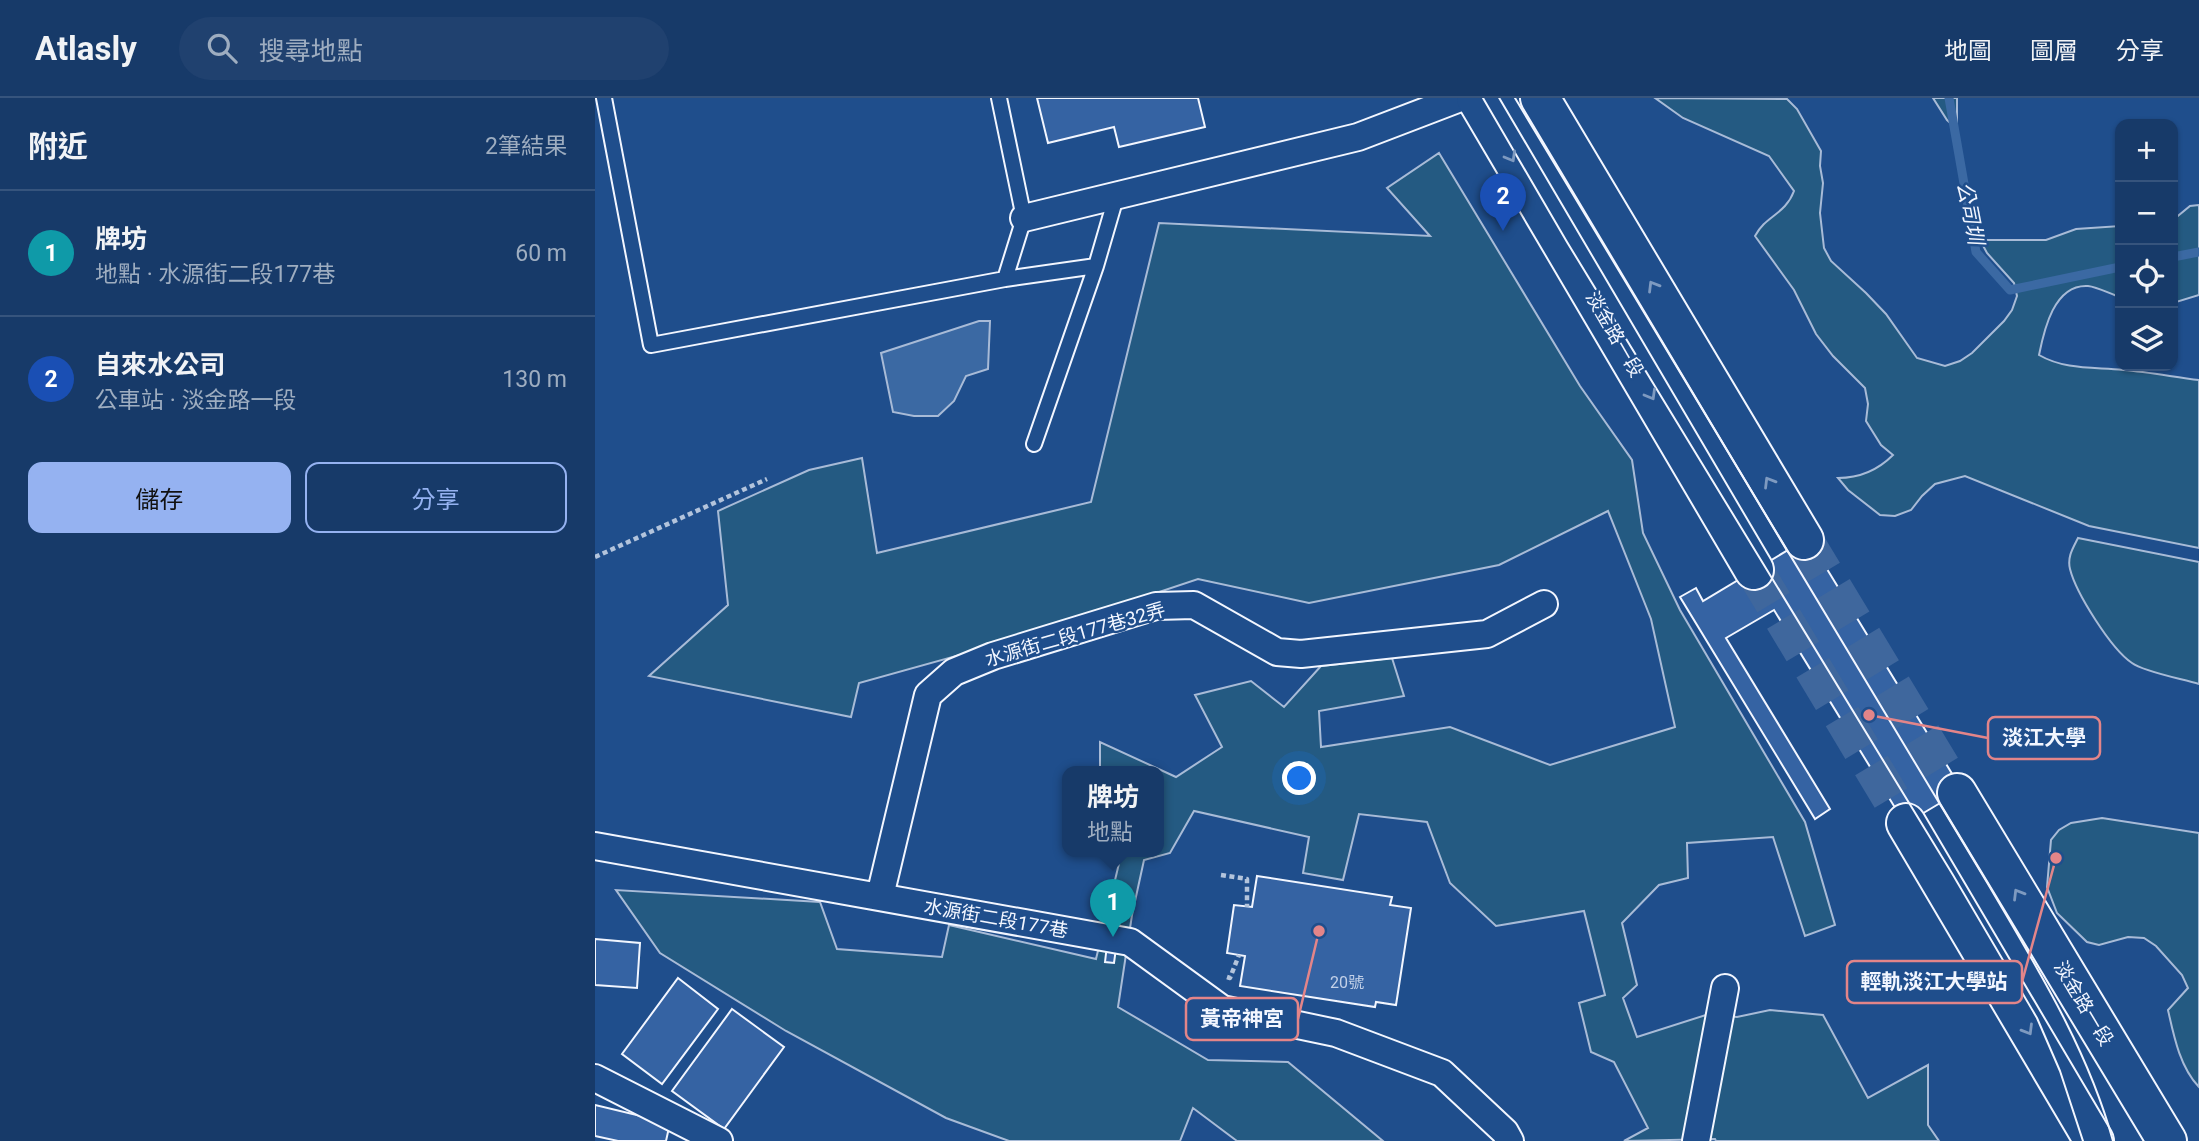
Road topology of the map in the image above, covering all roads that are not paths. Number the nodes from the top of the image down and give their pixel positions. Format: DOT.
graph roads {
  1 [pos="604,98"];
  2 [pos="999,98"];
  3 [pos="1459,98"];
  4 [pos="1476,98"];
  5 [pos="1540,98"];
  6 [pos="1117,194"];
  7 [pos="1024,218"];
  8 [pos="1096,266"];
  9 [pos="1005,279"];
  10 [pos="1034,444"];
  11 [pos="1804,540"];
  12 [pos="1754,570"];
  13 [pos="1544,604"];
  14 [pos="1957,793"];
  15 [pos="1906,824"];
  16 [pos="595,846"];
  17 [pos="880,896"];
  18 [pos="1725,988"];
  19 [pos="595,1078"];
  20 [pos="2158,1126"];
  21 [pos="2083,1132"];
  22 [pos="719,1141"];
  23 [pos="1510,1141"];
  24 [pos="1696,1141"];
  25 [pos="2194,1141"];
  1 -- 9 [label="lane"];
  2 -- 7 [label="lane"];
  3 -- 6 [label="street"];
  4 -- 12 [label="main road, 淡金路一段, one-way"];
  11 -- 5 [label="main road, one-way"];
  6 -- 7 [label="street"];
  6 -- 8 [label="lane"];
  7 -- 9 [label="lane"];
  8 -- 9 [label="lane"];
  8 -- 10 [label="lane"];
  13 -- 17 [label="street, 水源街二段177巷32弄"];
  20 -- 14 [label="main road, 淡金路一段, one-way"];
  15 -- 21 [label="main road, one-way"];
  16 -- 17 [label="street, 水源街二段177巷"];
  17 -- 23 [label="street, 水源街二段177巷"];
  18 -- 24 [label="street"];
  19 -- 22 [label="street"];
  20 -- 25 [label="main road"];
}
